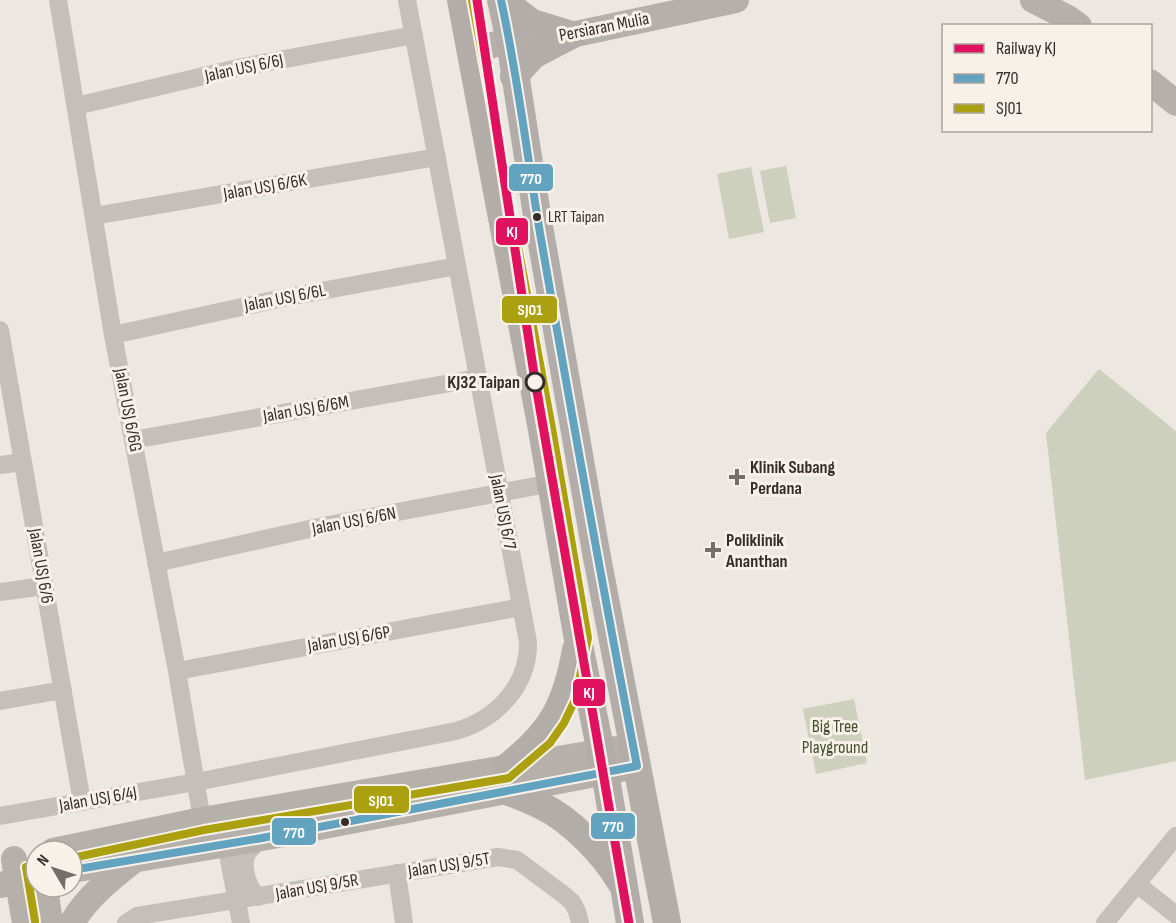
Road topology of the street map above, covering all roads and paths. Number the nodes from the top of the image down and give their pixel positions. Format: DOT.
graph roads {
  1 [pos="58,0"];
  2 [pos="407,0"];
  3 [pos="461,0"];
  4 [pos="501,0"];
  5 [pos="736,0"];
  6 [pos="1033,0"];
  7 [pos="1075,24"];
  8 [pos="414,35"];
  9 [pos="571,35"];
  10 [pos="510,40"];
  11 [pos="471,50"];
  12 [pos="514,76"];
  13 [pos="1152,84"];
  14 [pos="1176,103"];
  15 [pos="76,106"];
  16 [pos="437,157"];
  17 [pos="94,216"];
  18 [pos="457,266"];
  19 [pos="0,330"];
  20 [pos="113,335"];
  21 [pos="2,356"];
  22 [pos="478,378"];
  23 [pos="133,440"];
  24 [pos="23,462"];
  25 [pos="0,465"];
  26 [pos="552,483"];
  27 [pos="500,493"];
  28 [pos="156,563"];
  29 [pos="44,586"];
  30 [pos="0,592"];
  31 [pos="521,608"];
  32 [pos="578,640"];
  33 [pos="177,671"];
  34 [pos="63,690"];
  35 [pos="0,701"];
  36 [pos="636,756"];
  37 [pos="603,762"];
  38 [pos="507,779"];
  39 [pos="196,782"];
  40 [pos="82,802"];
  41 [pos="0,816"];
  42 [pos="202,820"];
  43 [pos="1176,836"];
  44 [pos="262,838"];
  45 [pos="226,844"];
  46 [pos="84,845"];
  47 [pos="136,859"];
  48 [pos="84,868"];
  49 [pos="17,870"];
  50 [pos="398,873"];
  51 [pos="1137,884"];
  52 [pos="624,888"];
  53 [pos="258,897"];
  54 [pos="47,899"];
  55 [pos="236,900"];
  56 [pos="1176,915"];
  57 [pos="26,923"];
  58 [pos="50,923"];
  59 [pos="72,923"];
  60 [pos="126,923"];
  61 [pos="241,923"];
  62 [pos="404,923"];
  63 [pos="580,923"];
  64 [pos="630,923"];
  65 [pos="668,923"];
  66 [pos="1105,923"];
  1 -- 15 [label="street, Jalan USJ 6/6G"];
  2 -- 8 [label="street, Jalan USJ 6/7"];
  3 -- 11 [label="main road"];
  4 -- 9 [label="main road"];
  4 -- 10 [label="main road"];
  5 -- 9 [label="main road, Persiaran Mulia"];
  6 -- 7 [label="main road"];
  8 -- 15 [label="street, Jalan USJ 6/6J"];
  8 -- 16 [label="street, Jalan USJ 6/7"];
  9 -- 10 [label="main road, Persiaran Mulia"];
  9 -- 12 [label="main road"];
  10 -- 11 [label="main road, Persiaran Mulia"];
  10 -- 12 [label="main road"];
  11 -- 26 [label="main road"];
  12 -- 36 [label="main road"];
  13 -- 14 [label="main road"];
  15 -- 17 [label="street, Jalan USJ 6/6G"];
  16 -- 17 [label="street, Jalan USJ 6/6K"];
  16 -- 18 [label="street, Jalan USJ 6/7"];
  17 -- 20 [label="street, Jalan USJ 6/6G"];
  18 -- 20 [label="street, Jalan USJ 6/6L"];
  18 -- 22 [label="street, Jalan USJ 6/7"];
  19 -- 21 [label="street, Jalan USJ 6/6"];
  20 -- 23 [label="street, Jalan USJ 6/6G"];
  21 -- 24 [label="street, Jalan USJ 6/6"];
  22 -- 23 [label="street, Jalan USJ 6/6M"];
  22 -- 27 [label="street, Jalan USJ 6/7"];
  23 -- 28 [label="street, Jalan USJ 6/6G"];
  24 -- 25 [label="street"];
  24 -- 29 [label="street, Jalan USJ 6/6"];
  26 -- 27 [label="street, Jalan USJ 6/6N"];
  26 -- 32 [label="main road"];
  27 -- 28 [label="street, Jalan USJ 6/6N"];
  27 -- 31 [label="street, Jalan USJ 6/7"];
  28 -- 33 [label="street, Jalan USJ 6/6G"];
  29 -- 30 [label="street"];
  29 -- 34 [label="street, Jalan USJ 6/6"];
  31 -- 33 [label="street, Jalan USJ 6/6P"];
  31 -- 39 [label="street, Jalan USJ 6/7"];
  32 -- 37 [label="main road"];
  32 -- 38 [label="main road"];
  33 -- 39 [label="street, Jalan USJ 6/6G"];
  34 -- 35 [label="street"];
  34 -- 40 [label="street, Jalan USJ 6/6"];
  36 -- 37 [label="main road"];
  36 -- 65 [label="main road"];
  37 -- 38 [label="main road"];
  37 -- 52 [label="main road"];
  38 -- 42 [label="main road"];
  38 -- 44 [label="main road"];
  38 -- 52 [label="main road"];
  39 -- 40 [label="street, Jalan USJ 6/4J"];
  39 -- 42 [label="street, Jalan USJ 6/6G"];
  40 -- 41 [label="street, Jalan USJ 6/4J"];
  42 -- 46 [label="main road"];
  43 -- 51 [label="street"];
  44 -- 45 [label="main road"];
  44 -- 53 [label="street"];
  45 -- 47 [label="main road"];
  45 -- 55 [label="street"];
  47 -- 48 [label="main road"];
  47 -- 59 [label="main road"];
  49 -- 57 [label="main road"];
  50 -- 53 [label="street, Jalan USJ 9/5R"];
  50 -- 62 [label="street"];
  50 -- 63 [label="street, Jalan USJ 9/5T"];
  51 -- 56 [label="street"];
  51 -- 66 [label="street"];
  52 -- 64 [label="main road"];
  53 -- 55 [label="street, Jalan USJ 9/5R"];
  54 -- 58 [label="main road"];
  55 -- 60 [label="street, Jalan USJ 9/5R"];
  55 -- 61 [label="street"];
}
